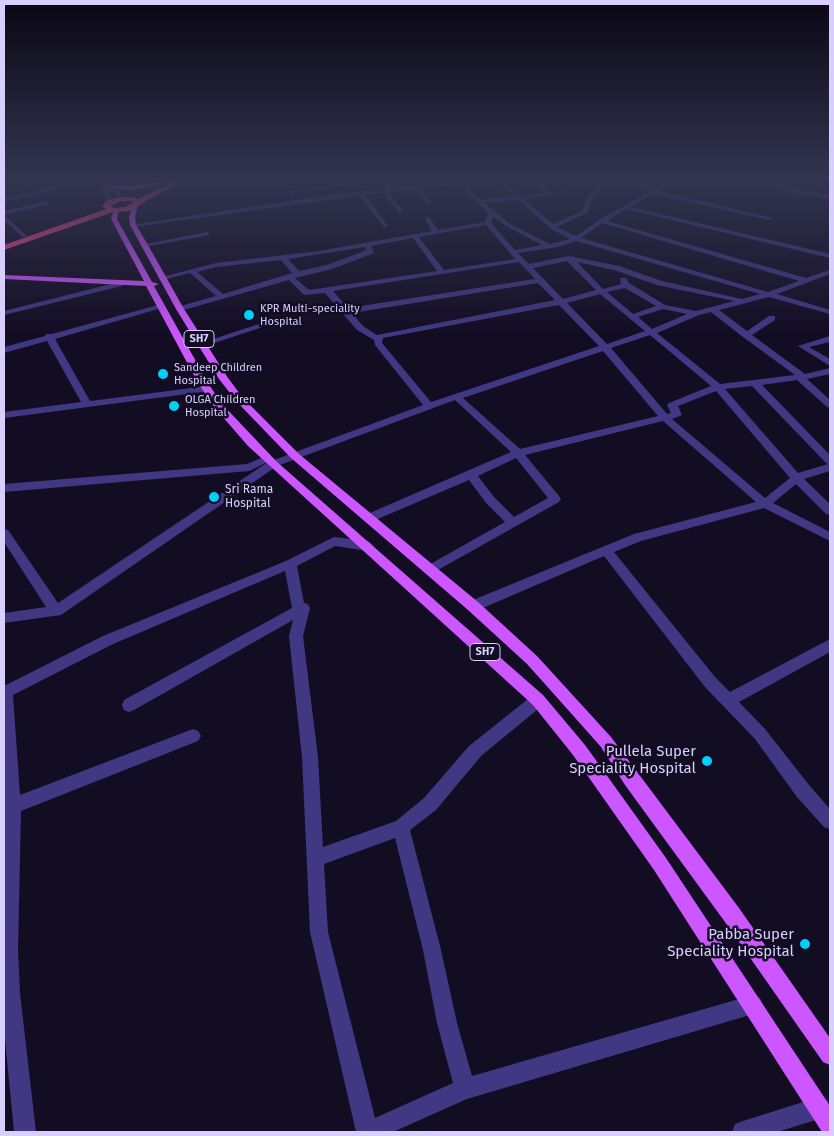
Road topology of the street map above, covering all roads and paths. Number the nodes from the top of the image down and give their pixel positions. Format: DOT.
graph roads {
  1 [pos="19,231"];
  2 [pos="38,231"];
  3 [pos="47,231"];
  4 [pos="122,231"];
  5 [pos="136,231"];
  6 [pos="436,231"];
  7 [pos="495,231"];
  8 [pos="519,231"];
  9 [pos="561,231"];
  10 [pos="584,231"];
  11 [pos="646,231"];
  12 [pos="725,231"];
  13 [pos="207,234"];
  14 [pos="414,235"];
  15 [pos="24,236"];
  16 [pos="576,238"];
  17 [pos="4,244"];
  18 [pos="144,245"];
  19 [pos="368,245"];
  20 [pos="548,246"];
  21 [pos="4,248"];
  22 [pos="513,252"];
  23 [pos="830,256"];
  24 [pos="283,257"];
  25 [pos="569,258"];
  26 [pos="524,264"];
  27 [pos="616,268"];
  28 [pos="192,271"];
  29 [pos="442,272"];
  30 [pos="830,272"];
  31 [pos="4,273"];
  32 [pos="294,276"];
  33 [pos="4,277"];
  34 [pos="815,278"];
  35 [pos="541,280"];
  36 [pos="804,280"];
  37 [pos="155,281"];
  38 [pos="830,282"];
  39 [pos="660,283"];
  40 [pos="119,284"];
  41 [pos="626,285"];
  42 [pos="327,290"];
  43 [pos="601,290"];
  44 [pos="767,295"];
  45 [pos="220,296"];
  46 [pos="644,296"];
  47 [pos="745,299"];
  48 [pos="560,302"];
  49 [pos="160,307"];
  50 [pos="663,307"];
  51 [pos="180,309"];
  52 [pos="713,309"];
  53 [pos="346,311"];
  54 [pos="830,312"];
  55 [pos="4,313"];
  56 [pos="696,313"];
  57 [pos="634,316"];
  58 [pos="772,318"];
  59 [pos="274,322"];
  60 [pos="651,332"];
  61 [pos="746,335"];
  62 [pos="49,336"];
  63 [pos="378,339"];
  64 [pos="830,339"];
  65 [pos="202,344"];
  66 [pos="604,346"];
  67 [pos="4,350"];
  68 [pos="830,363"];
  69 [pos="830,371"];
  70 [pos="801,377"];
  71 [pos="755,383"];
  72 [pos="718,387"];
  73 [pos="207,389"];
  74 [pos="457,397"];
  75 [pos="87,404"];
  76 [pos="830,405"];
  77 [pos="429,406"];
  78 [pos="4,415"];
  79 [pos="666,419"];
  80 [pos="518,453"];
  81 [pos="295,456"];
  82 [pos="271,461"];
  83 [pos="830,461"];
  84 [pos="830,467"];
  85 [pos="471,475"];
  86 [pos="796,478"];
  87 [pos="4,488"];
  88 [pos="830,496"];
  89 [pos="818,501"];
  90 [pos="765,504"];
  91 [pos="830,511"];
  92 [pos="369,518"];
  93 [pos="513,523"];
  94 [pos="4,533"];
  95 [pos="830,536"];
  96 [pos="368,546"];
  97 [pos="606,550"];
  98 [pos="290,564"];
  99 [pos="430,570"];
  100 [pos="473,606"];
  101 [pos="303,608"];
  102 [pos="56,611"];
  103 [pos="4,618"];
  104 [pos="830,645"];
  105 [pos="5,693"];
  106 [pos="538,700"];
  107 [pos="728,701"];
  108 [pos="129,705"];
  109 [pos="193,736"];
  110 [pos="10,815"];
  111 [pos="830,821"];
  112 [pos="401,827"];
  113 [pos="315,859"];
  114 [pos="6,952"];
  115 [pos="753,1005"];
  116 [pos="830,1056"];
  117 [pos="466,1089"];
  118 [pos="825,1116"];
  119 [pos="25,1132"];
  120 [pos="368,1132"];
  121 [pos="743,1132"];
  1 -- 15 [label="street"];
  2 -- 15 [label="highway"];
  3 -- 21 [label="highway"];
  4 -- 37 [label="main road, SH7"];
  5 -- 18 [label="main road, SH7"];
  6 -- 14 [label="street"];
  7 -- 22 [label="street"];
  8 -- 20 [label="street"];
  9 -- 16 [label="street"];
  10 -- 16 [label="street"];
  11 -- 36 [label="street"];
  12 -- 23 [label="street"];
  13 -- 18 [label="street"];
  14 -- 19 [label="street"];
  14 -- 29 [label="street"];
  15 -- 17 [label="highway"];
  16 -- 20 [label="street"];
  16 -- 44 [label="street"];
  18 -- 37 [label="main road, SH7"];
  19 -- 24 [label="street"];
  19 -- 32 [label="street"];
  20 -- 22 [label="street"];
  22 -- 26 [label="street"];
  24 -- 28 [label="street"];
  24 -- 32 [label="street"];
  25 -- 26 [label="street"];
  25 -- 27 [label="street"];
  25 -- 43 [label="street"];
  26 -- 29 [label="street"];
  26 -- 35 [label="street"];
  27 -- 39 [label="street"];
  27 -- 41 [label="street"];
  28 -- 37 [label="street"];
  28 -- 45 [label="street"];
  29 -- 42 [label="street"];
  30 -- 34 [label="street"];
  31 -- 37 [label="main road"];
  32 -- 42 [label="street"];
  32 -- 45 [label="street"];
  33 -- 40 [label="main road"];
  34 -- 36 [label="street"];
  34 -- 38 [label="street"];
  35 -- 48 [label="street"];
  35 -- 53 [label="street"];
  36 -- 44 [label="street"];
  37 -- 40 [label="main road"];
  37 -- 49 [label="main road, SH7"];
  37 -- 51 [label="main road, SH7"];
  39 -- 46 [label="street"];
  39 -- 47 [label="street"];
  40 -- 55 [label="street"];
  41 -- 43 [label="street"];
  41 -- 46 [label="street"];
  42 -- 53 [label="street"];
  43 -- 48 [label="street"];
  43 -- 57 [label="street"];
  44 -- 47 [label="street"];
  44 -- 54 [label="street"];
  45 -- 51 [label="street"];
  46 -- 50 [label="street"];
  47 -- 52 [label="street"];
  48 -- 63 [label="street"];
  48 -- 66 [label="street"];
  49 -- 62 [label="street"];
  49 -- 73 [label="main road, SH7"];
  50 -- 56 [label="street"];
  50 -- 57 [label="street"];
  51 -- 65 [label="main road, SH7"];
  52 -- 56 [label="street"];
  52 -- 61 [label="street"];
  53 -- 63 [label="street"];
  56 -- 60 [label="street"];
  57 -- 60 [label="street"];
  58 -- 61 [label="street"];
  59 -- 65 [label="street"];
  60 -- 66 [label="street"];
  60 -- 72 [label="street"];
  61 -- 70 [label="street"];
  62 -- 67 [label="street"];
  62 -- 75 [label="street"];
  63 -- 77 [label="street"];
  64 -- 68 [label="street"];
  65 -- 81 [label="main road, SH7"];
  66 -- 74 [label="street"];
  66 -- 79 [label="street"];
  69 -- 70 [label="street"];
  70 -- 71 [label="street"];
  70 -- 76 [label="street"];
  71 -- 72 [label="street"];
  71 -- 83 [label="street"];
  72 -- 79 [label="street"];
  72 -- 86 [label="street"];
  73 -- 75 [label="street"];
  73 -- 82 [label="main road, SH7"];
  74 -- 77 [label="street"];
  74 -- 80 [label="street"];
  75 -- 78 [label="street"];
  77 -- 81 [label="street"];
  79 -- 80 [label="street"];
  79 -- 90 [label="street"];
  80 -- 85 [label="street"];
  80 -- 93 [label="street"];
  81 -- 82 [label="street"];
  81 -- 92 [label="main road, SH7"];
  82 -- 87 [label="street"];
  82 -- 96 [label="main road, SH7"];
  82 -- 102 [label="street"];
  84 -- 86 [label="street"];
  85 -- 92 [label="street"];
  85 -- 93 [label="street"];
  86 -- 89 [label="street"];
  86 -- 90 [label="street"];
  88 -- 89 [label="street"];
  89 -- 91 [label="street"];
  90 -- 95 [label="street"];
  90 -- 97 [label="street"];
  92 -- 99 [label="main road, SH7"];
  93 -- 99 [label="street"];
  94 -- 102 [label="street"];
  96 -- 98 [label="street"];
  96 -- 106 [label="main road, SH7"];
  97 -- 100 [label="street"];
  97 -- 107 [label="street"];
  98 -- 101 [label="street"];
  98 -- 105 [label="street"];
  99 -- 100 [label="main road, SH7"];
  100 -- 116 [label="main road, SH7"];
  101 -- 108 [label="street"];
  101 -- 113 [label="street"];
  102 -- 103 [label="street"];
  104 -- 107 [label="street"];
  105 -- 110 [label="street"];
  106 -- 112 [label="street"];
  106 -- 115 [label="main road, SH7"];
  107 -- 111 [label="street"];
  109 -- 110 [label="street"];
  110 -- 114 [label="street"];
  112 -- 113 [label="street"];
  112 -- 117 [label="street"];
  113 -- 120 [label="street"];
  114 -- 119 [label="street"];
  115 -- 117 [label="street"];
  115 -- 118 [label="main road, SH7"];
  117 -- 120 [label="street"];
  118 -- 121 [label="street"];
}
